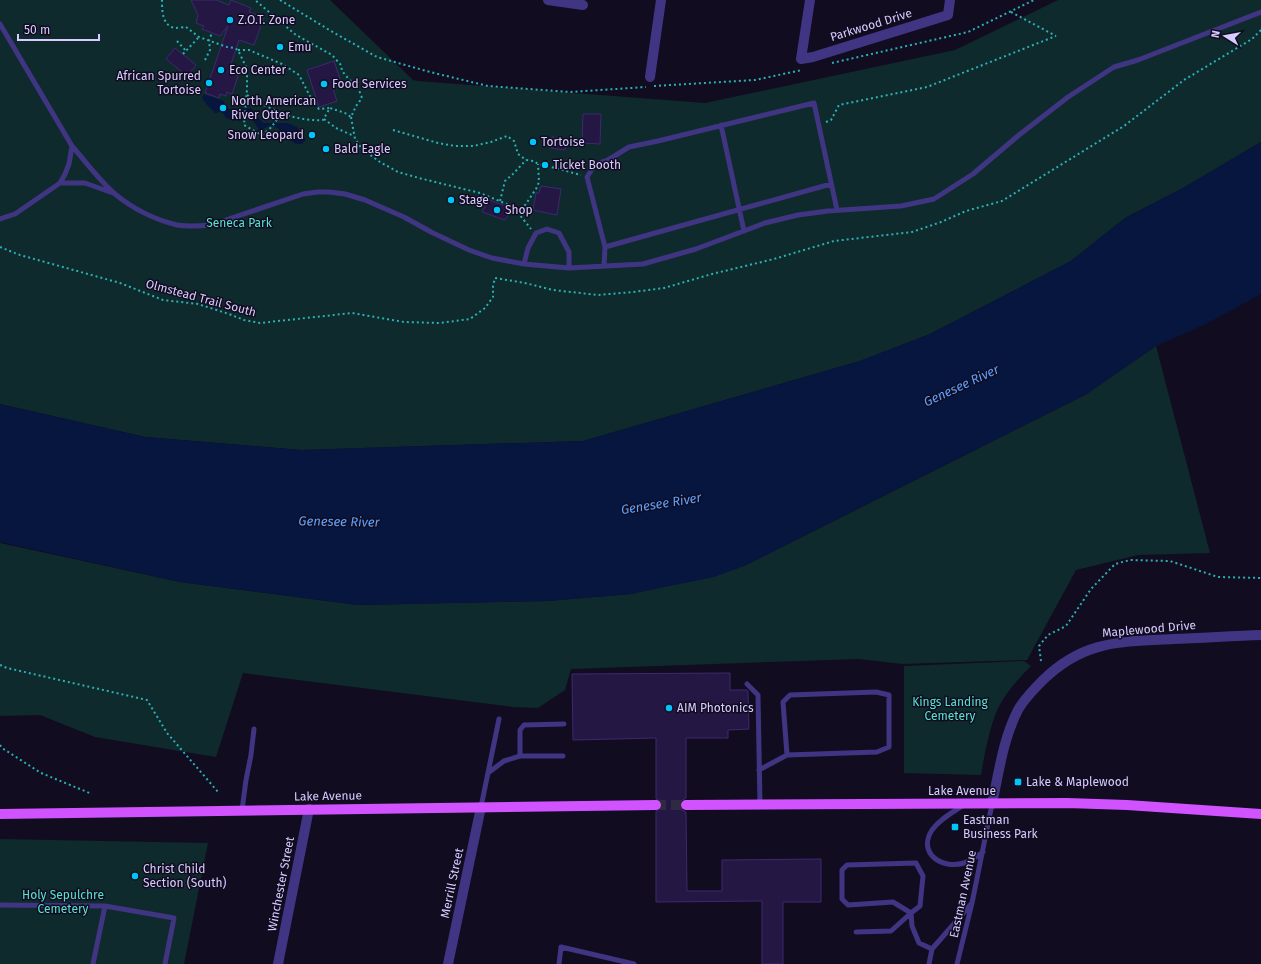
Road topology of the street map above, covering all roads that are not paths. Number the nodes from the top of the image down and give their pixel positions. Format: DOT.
graph roads {
  1 [pos="548,0"];
  2 [pos="661,0"];
  3 [pos="810,0"];
  4 [pos="950,0"];
  5 [pos="582,5"];
  6 [pos="1261,12"];
  7 [pos="0,24"];
  8 [pos="650,76"];
  9 [pos="721,125"];
  10 [pos="72,146"];
  11 [pos="60,183"];
  12 [pos="831,184"];
  13 [pos="115,194"];
  14 [pos="739,210"];
  15 [pos="837,210"];
  16 [pos="0,219"];
  17 [pos="744,231"];
  18 [pos="604,247"];
  19 [pos="524,264"];
  20 [pos="604,266"];
  21 [pos="569,268"];
  22 [pos="1261,635"];
  23 [pos="747,684"];
  24 [pos="500,718"];
  25 [pos="564,724"];
  26 [pos="254,729"];
  27 [pos="787,755"];
  28 [pos="520,756"];
  29 [pos="563,756"];
  30 [pos="759,770"];
  31 [pos="488,773"];
  32 [pos="686,804"];
  33 [pos="760,804"];
  34 [pos="966,804"];
  35 [pos="992,804"];
  36 [pos="656,805"];
  37 [pos="481,807"];
  38 [pos="309,809"];
  39 [pos="242,810"];
  40 [pos="0,814"];
  41 [pos="1261,814"];
  42 [pos="983,852"];
  43 [pos="972,903"];
  44 [pos="0,905"];
  45 [pos="104,906"];
  46 [pos="911,913"];
  47 [pos="856,932"];
  48 [pos="932,949"];
  49 [pos="93,964"];
  50 [pos="165,964"];
  51 [pos="278,964"];
  52 [pos="448,964"];
  53 [pos="559,964"];
  54 [pos="634,964"];
  55 [pos="929,964"];
  56 [pos="957,964"];
  1 -- 5 [label="street"];
  2 -- 8 [label="street"];
  3 -- 4 [label="street, Parkwood Drive"];
  6 -- 15 [label="lane"];
  7 -- 10 [label="lane"];
  9 -- 12 [label="lane"];
  9 -- 14 [label="lane"];
  9 -- 18 [label="lane"];
  10 -- 11 [label="lane"];
  10 -- 13 [label="lane"];
  11 -- 13 [label="lane"];
  11 -- 16 [label="lane"];
  12 -- 14 [label="lane"];
  12 -- 15 [label="lane"];
  13 -- 19 [label="lane"];
  14 -- 17 [label="lane"];
  14 -- 18 [label="lane"];
  15 -- 17 [label="lane"];
  17 -- 20 [label="lane"];
  18 -- 20 [label="lane"];
  19 -- 21 [label="lane"];
  19 -- 21 [label="lane"];
  20 -- 21 [label="lane"];
  22 -- 35 [label="street, Maplewood Drive"];
  23 -- 30 [label="lane"];
  24 -- 31 [label="lane"];
  25 -- 28 [label="lane"];
  26 -- 39 [label="lane"];
  27 -- 27 [label="lane"];
  27 -- 30 [label="lane"];
  28 -- 29 [label="lane"];
  28 -- 31 [label="lane"];
  30 -- 33 [label="lane"];
  31 -- 37 [label="lane"];
  32 -- 33 [label="main road, Lake Avenue"];
  33 -- 34 [label="main road, Lake Avenue"];
  34 -- 35 [label="main road, Lake Avenue"];
  34 -- 42 [label="lane"];
  35 -- 41 [label="main road, Lake Avenue"];
  35 -- 42 [label="lane, Eastman Avenue"];
  36 -- 37 [label="main road, Lake Avenue"];
  37 -- 38 [label="main road, Lake Avenue"];
  37 -- 52 [label="street, Merrill Street"];
  38 -- 39 [label="main road, Lake Avenue"];
  38 -- 51 [label="street, Winchester Street"];
  39 -- 40 [label="main road, Lake Avenue"];
  42 -- 43 [label="lane, Eastman Avenue"];
  43 -- 48 [label="lane"];
  43 -- 56 [label="lane, Eastman Avenue"];
  44 -- 45 [label="lane"];
  45 -- 49 [label="lane"];
  45 -- 50 [label="lane"];
  46 -- 46 [label="lane"];
  46 -- 47 [label="lane"];
  46 -- 48 [label="lane"];
  48 -- 55 [label="lane"];
  53 -- 54 [label="lane"];
}
